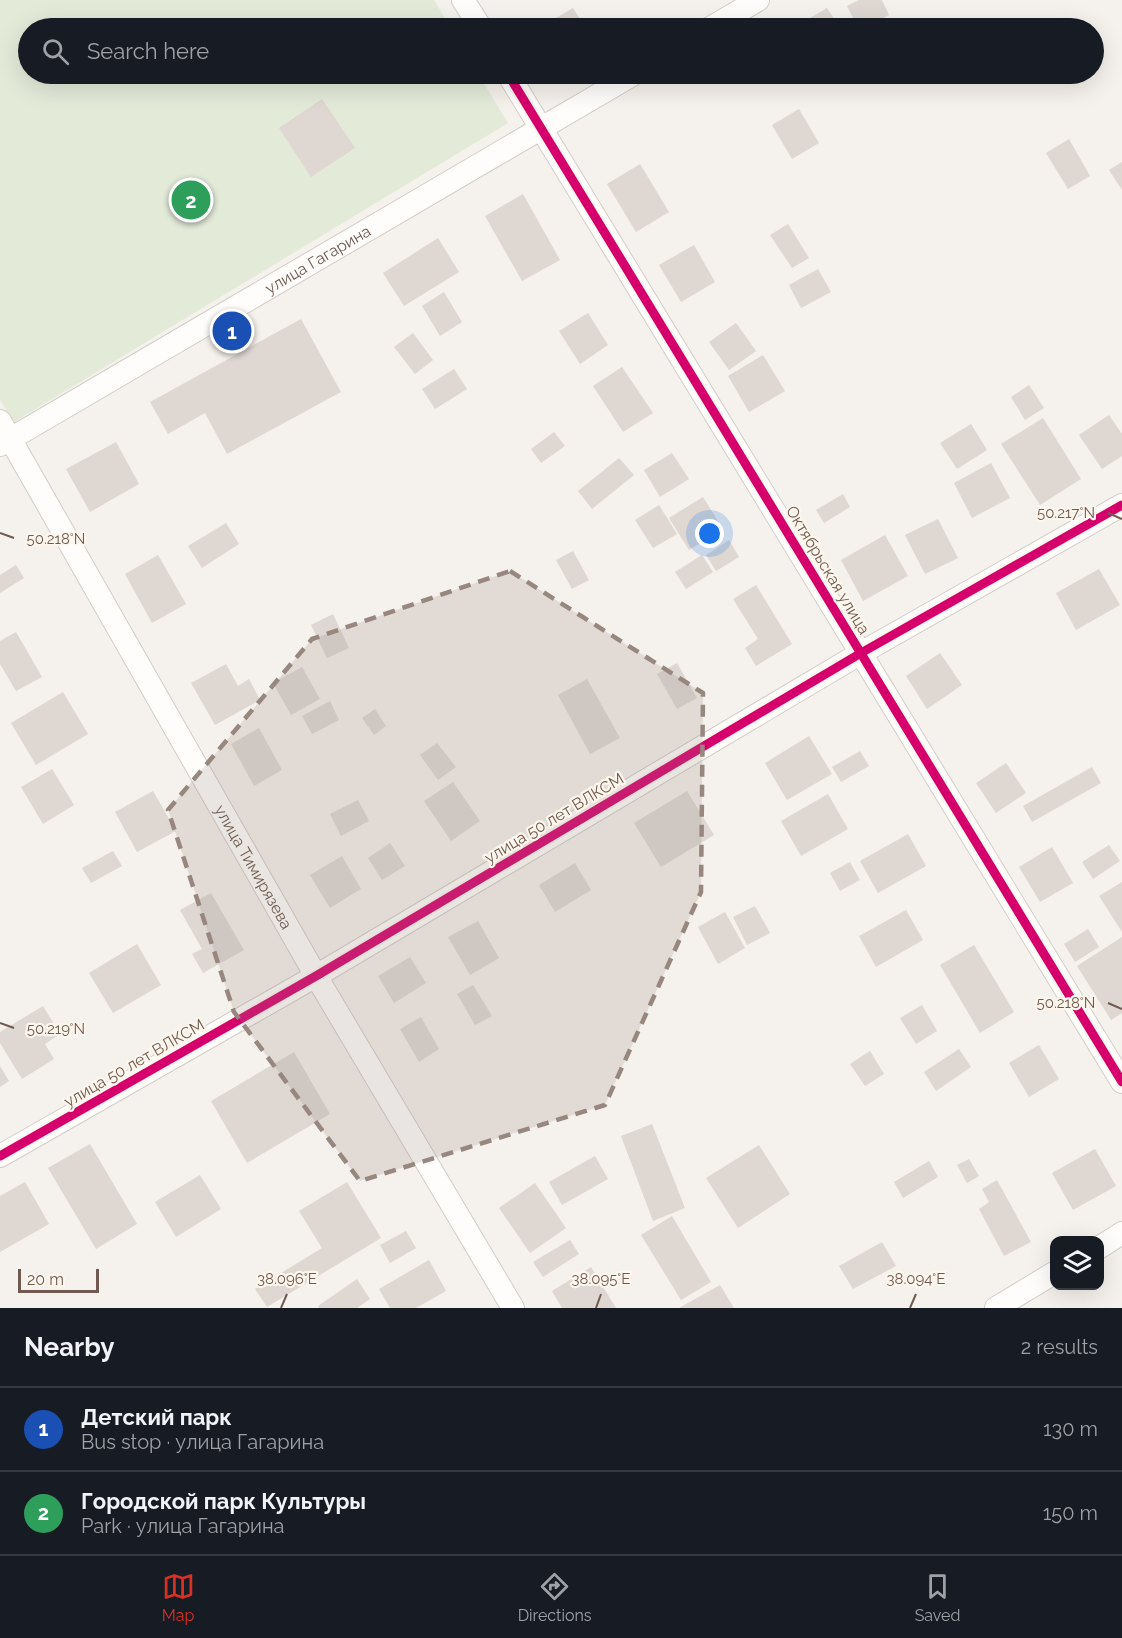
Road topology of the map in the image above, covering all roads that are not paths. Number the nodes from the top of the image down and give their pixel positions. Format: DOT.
graph roads {
  1 [pos="463,0"];
  2 [pos="759,0"];
  3 [pos="475,18"];
  4 [pos="728,18"];
  5 [pos="514,84"];
  6 [pos="617,84"];
  7 [pos="542,128"];
  8 [pos="4,435"];
  9 [pos="1122,505"];
  10 [pos="861,653"];
  11 [pos="316,976"];
  12 [pos="1122,1082"];
  13 [pos="0,1156"];
  14 [pos="1122,1233"];
  15 [pos="1104,1244"];
  16 [pos="1050,1275"];
  17 [pos="513,1308"];
  18 [pos="996,1308"];
  1 -- 3 [label="street"];
  2 -- 4 [label="street"];
  5 -- 7 [label="street, Октябрьская улица"];
  6 -- 7 [label="street, улица Гагарина"];
  7 -- 8 [label="street, улица Гагарина"];
  7 -- 10 [label="street, Октябрьская улица"];
  8 -- 11 [label="street, улица Тимирязева"];
  9 -- 10 [label="street, улица 50 лет ВЛКСМ"];
  10 -- 11 [label="street, улица 50 лет ВЛКСМ"];
  10 -- 12 [label="street, Октябрьская улица"];
  11 -- 13 [label="street, улица 50 лет ВЛКСМ"];
  11 -- 17 [label="street, улица Тимирязева"];
  14 -- 15 [label="street"];
  16 -- 18 [label="street"];
}
